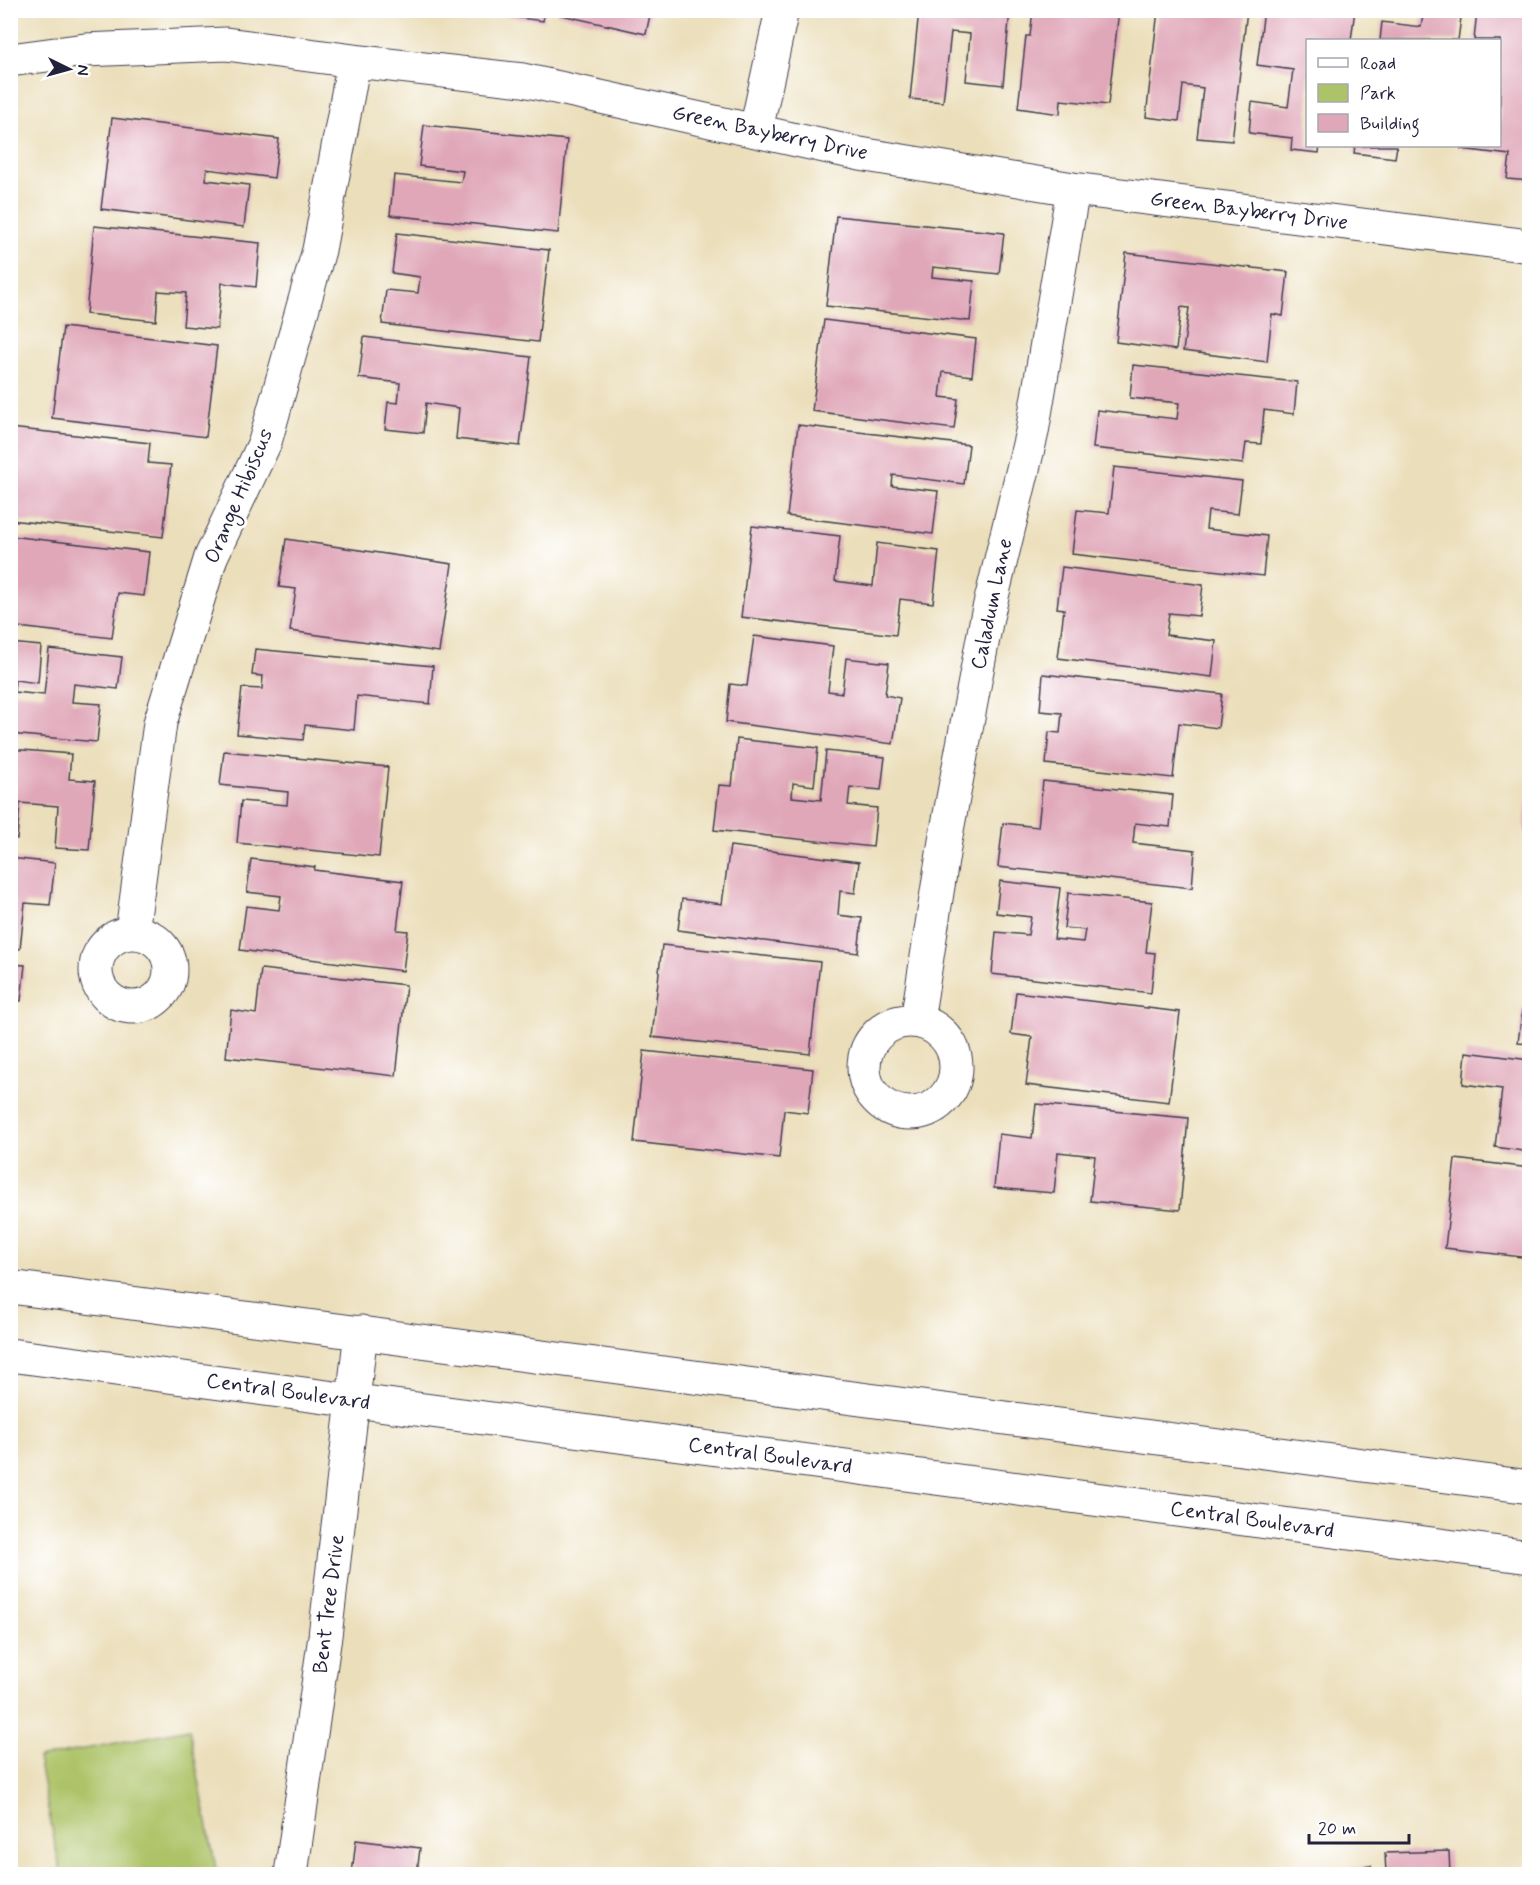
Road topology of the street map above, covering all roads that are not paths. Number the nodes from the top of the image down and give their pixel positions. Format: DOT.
graph roads {
  1 [pos="782,10"];
  2 [pos="10,60"];
  3 [pos="354,61"];
  4 [pos="756,130"];
  5 [pos="1072,189"];
  6 [pos="1530,246"];
  7 [pos="132,932"];
  8 [pos="917,1021"];
  9 [pos="10,1287"];
  10 [pos="361,1332"];
  11 [pos="10,1355"];
  12 [pos="354,1400"];
  13 [pos="1530,1487"];
  14 [pos="1530,1557"];
  15 [pos="291,1875"];
  1 -- 4 [label="street"];
  2 -- 3 [label="street, Green Bayberry Drive"];
  3 -- 4 [label="street, Green Bayberry Drive"];
  3 -- 7 [label="street, Orange Hibiscus"];
  4 -- 5 [label="street, Green Bayberry Drive"];
  5 -- 6 [label="street, Green Bayberry Drive"];
  5 -- 8 [label="street, Caladum Lane"];
  9 -- 10 [label="street"];
  10 -- 12 [label="street, Bent Tree Drive"];
  10 -- 13 [label="street"];
  11 -- 12 [label="street, Central Boulevard"];
  12 -- 14 [label="street, Central Boulevard"];
  12 -- 15 [label="street, Bent Tree Drive"];
}
